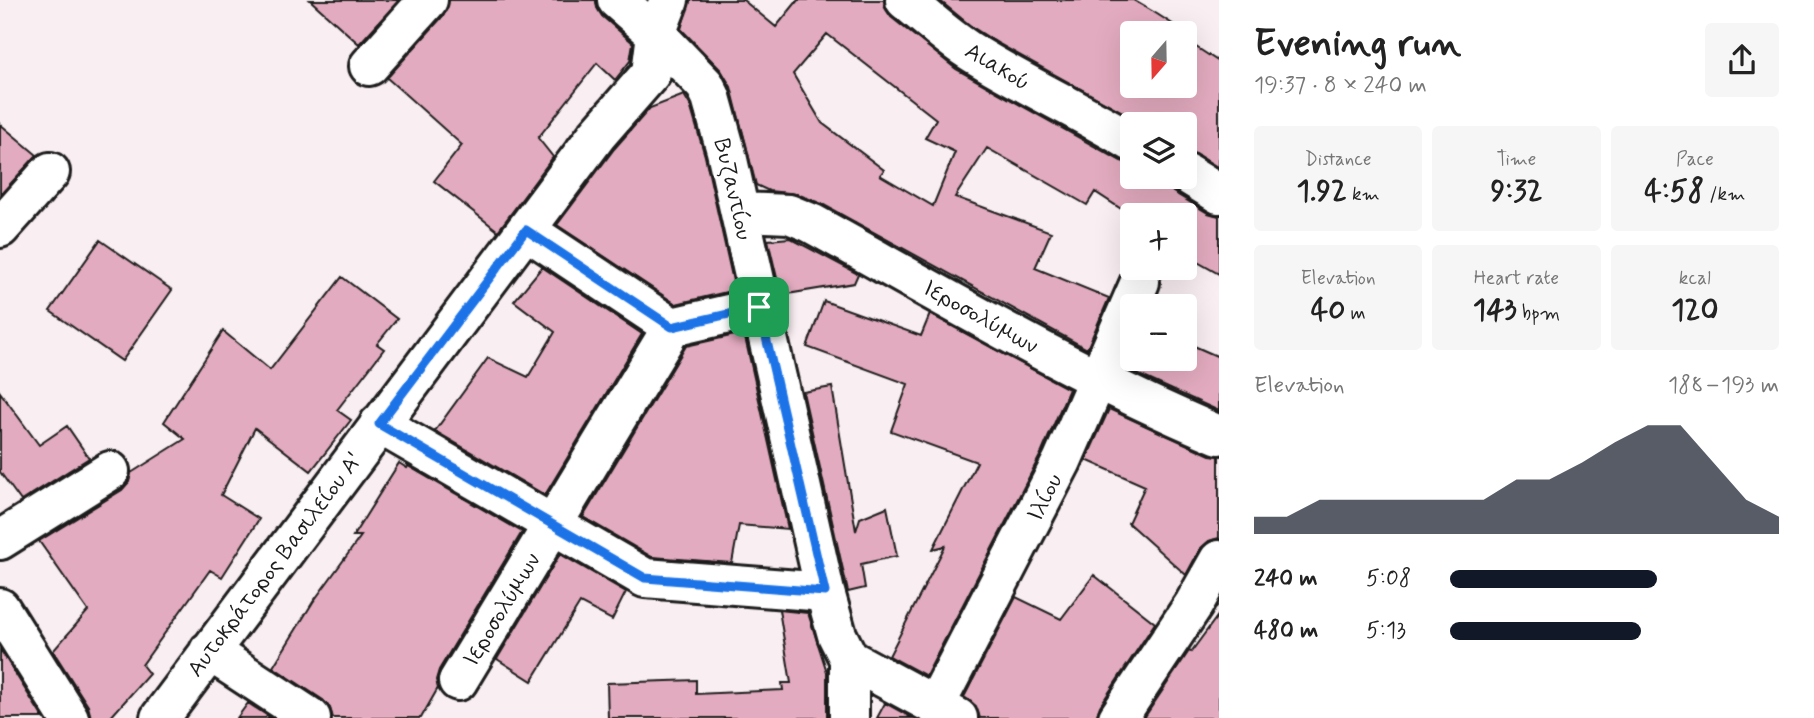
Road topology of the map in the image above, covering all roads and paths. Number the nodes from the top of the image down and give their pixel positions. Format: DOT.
graph roads {
  1 [pos="428,0"];
  2 [pos="617,0"];
  3 [pos="905,0"];
  4 [pos="662,17"];
  5 [pos="369,66"];
  6 [pos="1120,135"];
  7 [pos="50,172"];
  8 [pos="1197,180"];
  9 [pos="1219,194"];
  10 [pos="740,212"];
  11 [pos="0,228"];
  12 [pos="526,230"];
  13 [pos="1140,282"];
  14 [pos="759,307"];
  15 [pos="672,327"];
  16 [pos="1098,381"];
  17 [pos="379,424"];
  18 [pos="1219,435"];
  19 [pos="110,471"];
  20 [pos="552,525"];
  21 [pos="0,540"];
  22 [pos="1219,560"];
  23 [pos="825,592"];
  24 [pos="0,608"];
  25 [pos="209,651"];
  26 [pos="849,659"];
  27 [pos="458,681"];
  28 [pos="947,712"];
  29 [pos="69,718"];
  30 [pos="160,718"];
  31 [pos="311,718"];
  32 [pos="849,718"];
  33 [pos="1118,718"];
  1 -- 5 [label="street"];
  2 -- 4 [label="street, Βυζαντίου"];
  3 -- 6 [label="street, Αιακού"];
  4 -- 10 [label="street, Βυζαντίου"];
  4 -- 12 [label="street, Αυτοκράτορος Βασιλείου A'"];
  7 -- 11 [label="street"];
  8 -- 9 [label="street"];
  10 -- 14 [label="street, Βυζαντίου"];
  10 -- 16 [label="street, Ιεροσολύμων"];
  12 -- 15 [label="street"];
  12 -- 17 [label="street, Αυτοκράτορος Βασιλείου A'"];
  13 -- 16 [label="street, Ιλίου"];
  14 -- 15 [label="street"];
  14 -- 23 [label="street, Βυζαντίου"];
  15 -- 20 [label="street, Ιεροσολύμων"];
  16 -- 18 [label="street, Ιεροσολύμων"];
  16 -- 28 [label="street, Ιλίου"];
  17 -- 20 [label="street"];
  17 -- 25 [label="street, Αυτοκράτορος Βασιλείου A'"];
  19 -- 21 [label="street"];
  20 -- 23 [label="street"];
  20 -- 27 [label="street, Ιεροσολύμων"];
  22 -- 33 [label="street"];
  23 -- 26 [label="street, Βυζαντίου"];
  24 -- 29 [label="street"];
  25 -- 30 [label="street, Αυτοκράτορος Βασιλείου A'"];
  25 -- 31 [label="street"];
  26 -- 28 [label="street"];
  26 -- 32 [label="street"];
}
